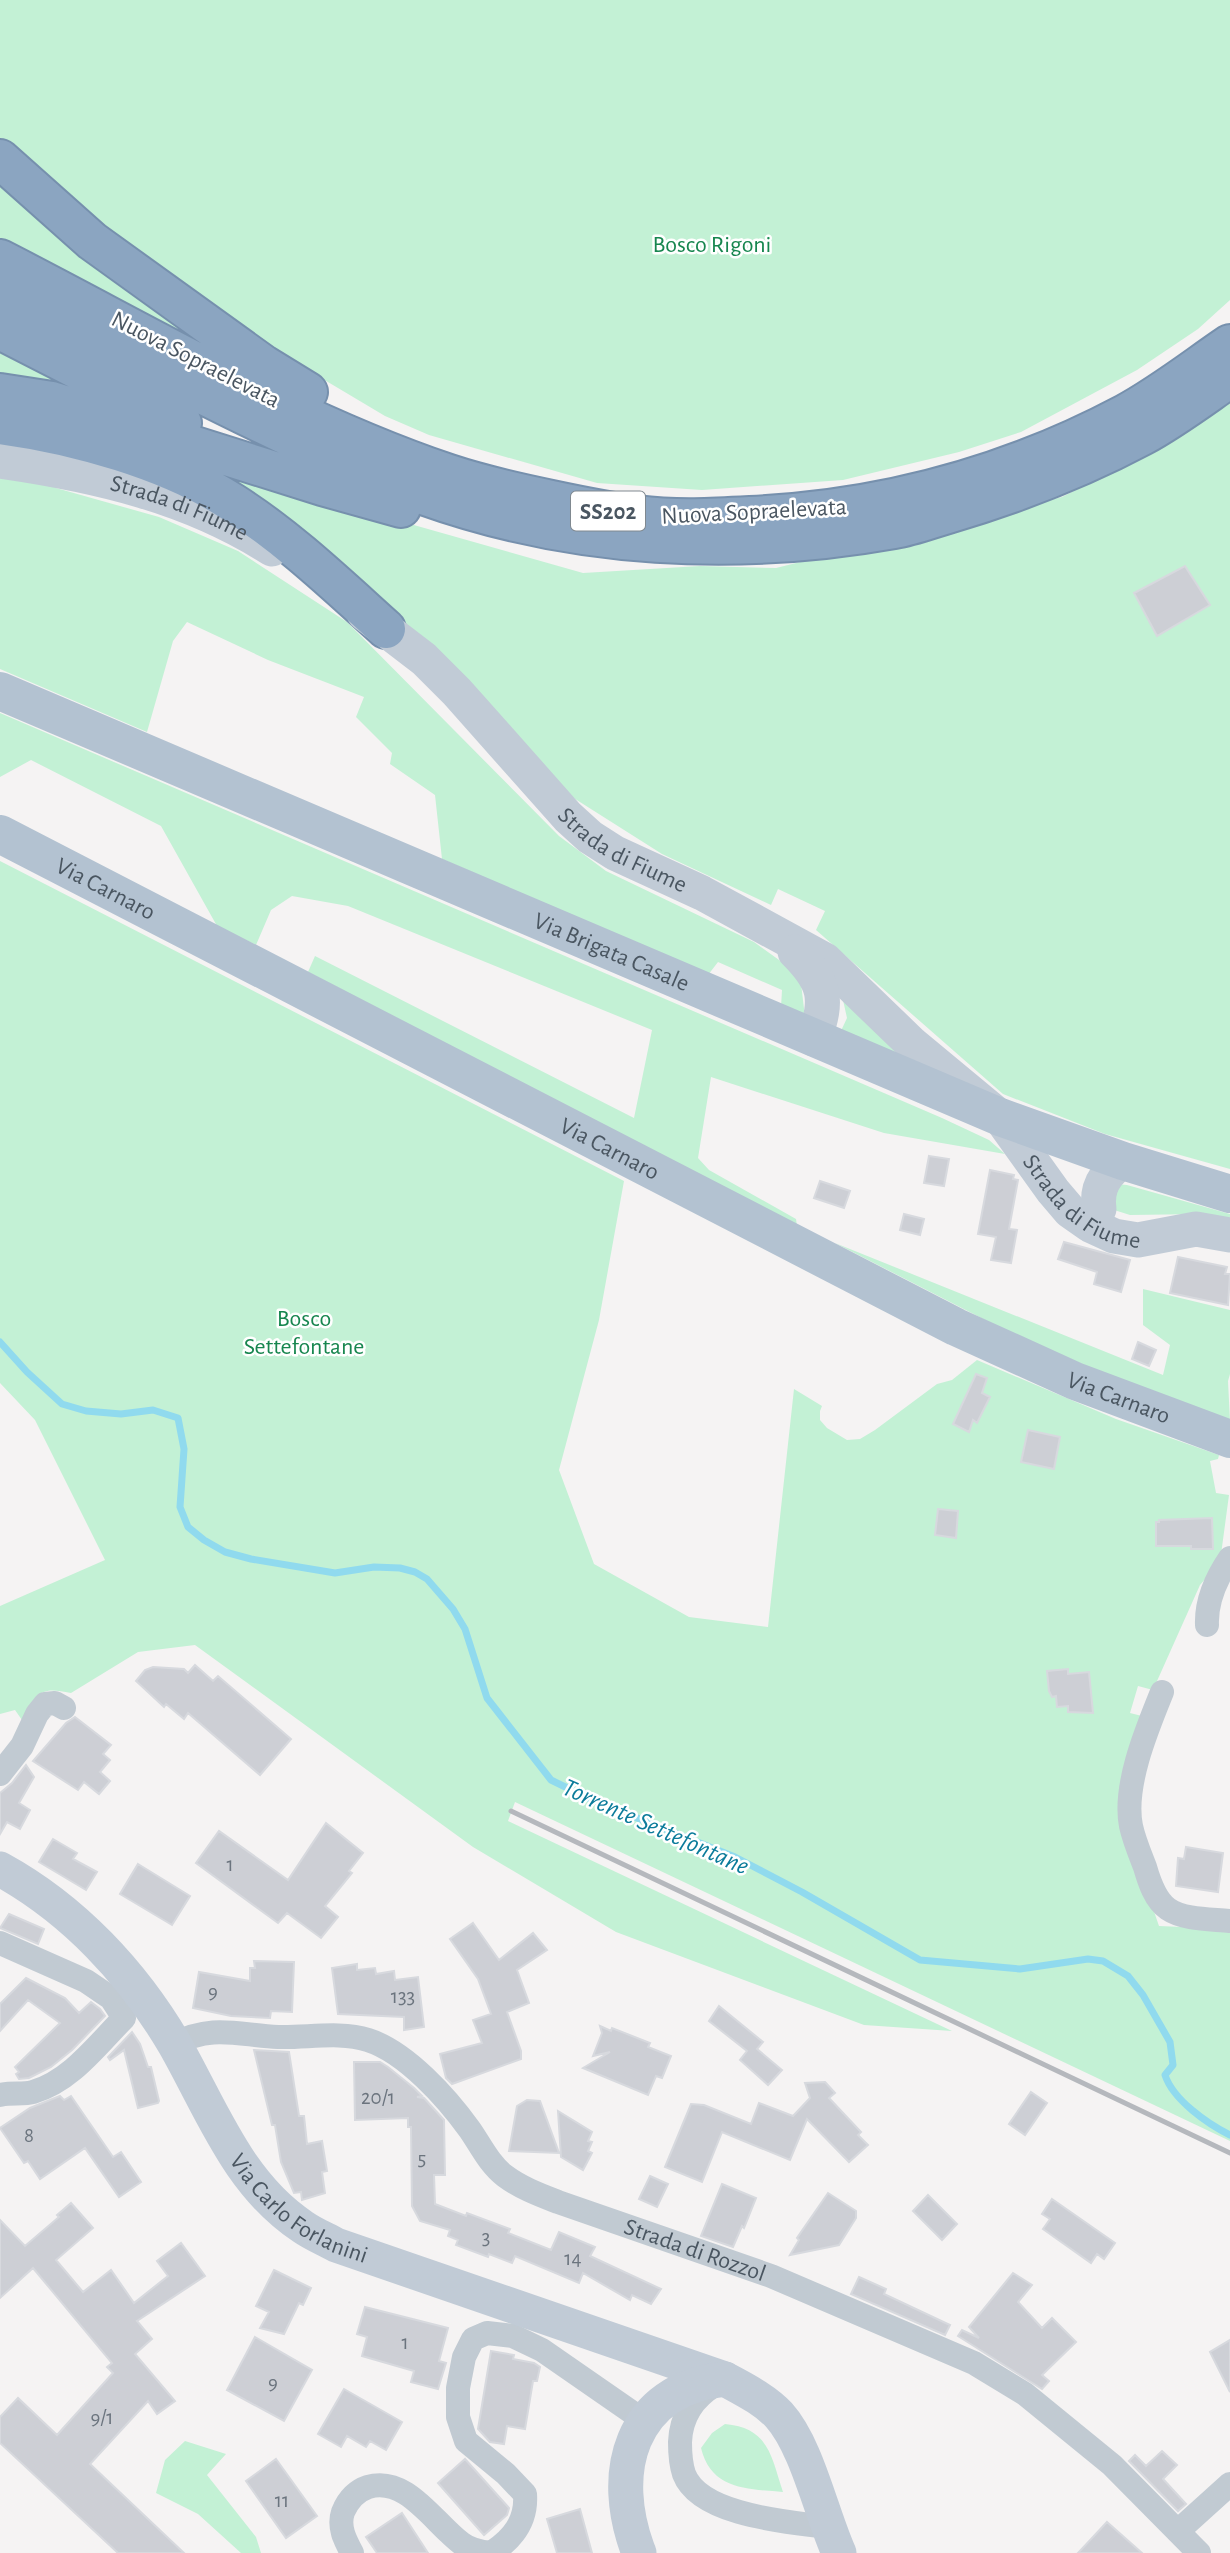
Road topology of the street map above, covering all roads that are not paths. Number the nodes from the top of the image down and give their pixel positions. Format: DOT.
graph roads {
  1 [pos="1,161"];
  2 [pos="0,259"];
  3 [pos="0,290"];
  4 [pos="0,330"];
  5 [pos="1230,344"];
  6 [pos="1230,378"];
  7 [pos="0,393"];
  8 [pos="0,425"];
  9 [pos="0,461"];
  10 [pos="265,468"];
  11 [pos="640,529"];
  12 [pos="386,629"];
  13 [pos="0,691"];
  14 [pos="0,834"];
  15 [pos="776,932"];
  16 [pos="814,1039"];
  17 [pos="1000,1116"];
  18 [pos="1123,1161"];
  19 [pos="1230,1194"];
  20 [pos="1100,1209"];
  21 [pos="1196,1229"];
  22 [pos="1230,1235"];
  23 [pos="1230,1439"];
  24 [pos="1230,1558"];
  25 [pos="1207,1625"];
  26 [pos="1162,1692"];
  27 [pos="64,1708"];
  28 [pos="0,1774"];
  29 [pos="0,1869"];
  30 [pos="1230,1921"];
  31 [pos="0,1943"];
  32 [pos="174,2044"];
  33 [pos="0,2095"];
  34 [pos="725,2379"];
  35 [pos="637,2432"];
  36 [pos="1230,2484"];
  37 [pos="1178,2531"];
  38 [pos="833,2540"];
  39 [pos="352,2553"];
  40 [pos="491,2553"];
  41 [pos="639,2553"];
  42 [pos="1199,2553"];
  1 -- 11 [label="highway"];
  2 -- 11 [label="highway, Nuova Sopraelevata / SS202"];
  3 -- 11 [label="highway, Nuova Sopraelevata / SS202"];
  4 -- 10 [label="highway"];
  5 -- 11 [label="highway, Nuova Sopraelevata / SS202"];
  6 -- 11 [label="highway, Nuova Sopraelevata / SS202"];
  7 -- 10 [label="highway"];
  8 -- 12 [label="highway"];
  9 -- 12 [label="main road, Strada di Fiume"];
  10 -- 11 [label="highway"];
  12 -- 15 [label="main road, Strada di Fiume"];
  13 -- 16 [label="main road, Via Brigata Casale"];
  14 -- 23 [label="main road, Via Carnaro"];
  15 -- 16 [label="main road"];
  15 -- 17 [label="main road, Strada di Fiume"];
  16 -- 17 [label="main road, Via Brigata Casale"];
  17 -- 18 [label="main road, Via Brigata Casale"];
  17 -- 20 [label="main road"];
  17 -- 21 [label="main road, Strada di Fiume"];
  18 -- 19 [label="main road, Via Brigata Casale"];
  18 -- 20 [label="main road"];
  20 -- 21 [label="main road"];
  21 -- 22 [label="main road, Strada di Fiume"];
  24 -- 25 [label="street"];
  26 -- 30 [label="street"];
  27 -- 28 [label="street"];
  29 -- 32 [label="main road, Via Carlo Forlanini"];
  31 -- 33 [label="street"];
  32 -- 34 [label="main road, Via Carlo Forlanini"];
  32 -- 37 [label="street, Strada di Rozzol"];
  34 -- 35 [label="main road"];
  34 -- 38 [label="main road, Via Carlo Forlanini"];
  34 -- 38 [label="street"];
  35 -- 40 [label="street"];
  35 -- 41 [label="main road"];
  36 -- 37 [label="street"];
  37 -- 42 [label="street, Strada di Rozzol"];
  39 -- 40 [label="street"];
}
